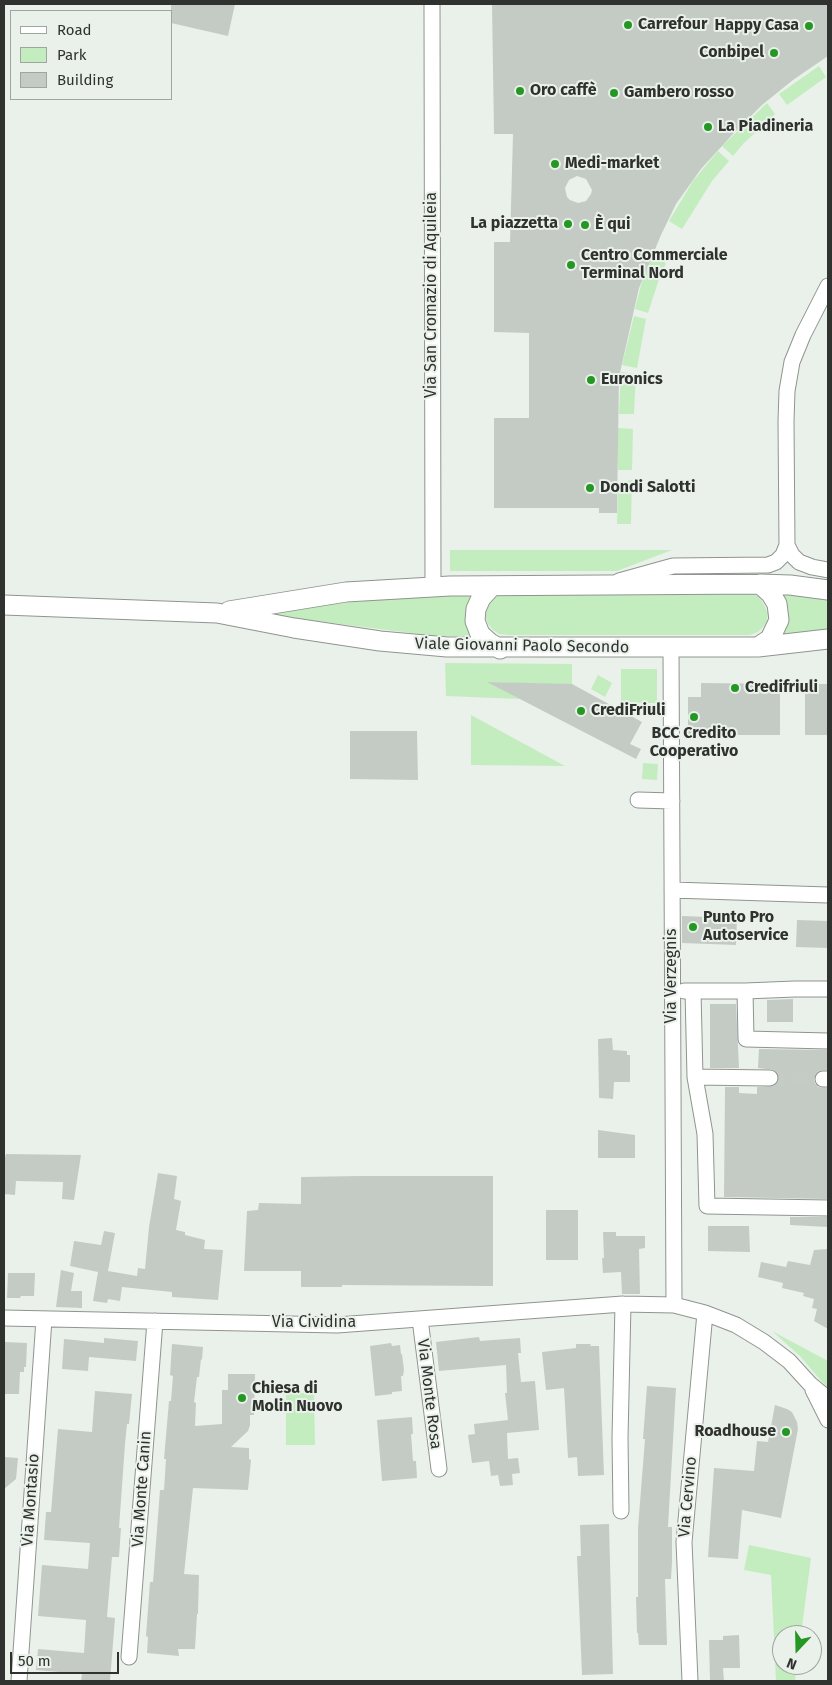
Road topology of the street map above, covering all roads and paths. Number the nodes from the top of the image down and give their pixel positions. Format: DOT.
graph roads {
  1 [pos="432,4"];
  2 [pos="828,286"];
  3 [pos="787,545"];
  4 [pos="768,565"];
  5 [pos="812,567"];
  6 [pos="828,570"];
  7 [pos="760,584"];
  8 [pos="433,586"];
  9 [pos="492,586"];
  10 [pos="600,586"];
  11 [pos="828,590"];
  12 [pos="4,605"];
  13 [pos="217,613"];
  14 [pos="828,639"];
  15 [pos="758,647"];
  16 [pos="500,648"];
  17 [pos="671,648"];
  18 [pos="638,800"];
  19 [pos="672,801"];
  20 [pos="672,890"];
  21 [pos="828,895"];
  22 [pos="828,989"];
  23 [pos="672,991"];
  24 [pos="693,991"];
  25 [pos="745,991"];
  26 [pos="828,1041"];
  27 [pos="695,1077"];
  28 [pos="770,1078"];
  29 [pos="828,1208"];
  30 [pos="623,1304"];
  31 [pos="674,1305"];
  32 [pos="705,1313"];
  33 [pos="4,1318"];
  34 [pos="44,1319"];
  35 [pos="420,1320"];
  36 [pos="155,1321"];
  37 [pos="810,1384"];
  38 [pos="828,1399"];
  39 [pos="828,1420"];
  40 [pos="439,1469"];
  41 [pos="621,1511"];
  42 [pos="129,1657"];
  43 [pos="19,1681"];
  44 [pos="690,1681"];
  1 -- 8 [label="street, Via San Cromazio di Aquileia"];
  2 -- 3 [label="street"];
  3 -- 4 [label="street"];
  3 -- 5 [label="street"];
  4 -- 5 [label="street"];
  4 -- 10 [label="street"];
  5 -- 6 [label="street"];
  7 -- 10 [label="main road, Viale Giovanni Paolo Secondo"];
  7 -- 11 [label="main road, Viale Giovanni Paolo Secondo"];
  7 -- 15 [label="main road"];
  8 -- 9 [label="main road, Viale Giovanni Paolo Secondo"];
  8 -- 13 [label="main road, Viale Giovanni Paolo Secondo"];
  9 -- 10 [label="main road, Viale Giovanni Paolo Secondo"];
  9 -- 16 [label="main road"];
  12 -- 13 [label="main road, Viale Giovanni Paolo Secondo"];
  13 -- 16 [label="main road, Viale Giovanni Paolo Secondo"];
  14 -- 15 [label="main road, Viale Giovanni Paolo Secondo"];
  15 -- 17 [label="main road, Viale Giovanni Paolo Secondo"];
  16 -- 17 [label="main road, Viale Giovanni Paolo Secondo"];
  17 -- 19 [label="street, Via Verzegnis"];
  18 -- 19 [label="street"];
  19 -- 20 [label="street, Via Verzegnis"];
  20 -- 21 [label="street"];
  20 -- 23 [label="street, Via Verzegnis"];
  22 -- 25 [label="street"];
  23 -- 24 [label="street"];
  23 -- 31 [label="street, Via Verzegnis"];
  24 -- 25 [label="street"];
  24 -- 27 [label="street"];
  25 -- 26 [label="street"];
  27 -- 28 [label="street"];
  27 -- 29 [label="street"];
  30 -- 31 [label="street, Via Cividina"];
  30 -- 35 [label="street, Via Cividina"];
  30 -- 41 [label="street"];
  31 -- 32 [label="street, Via Cividina"];
  32 -- 37 [label="street, Via Cividina"];
  32 -- 44 [label="street, Via Cervino"];
  33 -- 34 [label="street, Via Cividina"];
  34 -- 36 [label="street, Via Cividina"];
  34 -- 43 [label="street, Via Montasio"];
  35 -- 36 [label="street, Via Cividina"];
  35 -- 40 [label="street, Via Monte Rosa"];
  36 -- 42 [label="street, Via Monte Canin"];
  37 -- 38 [label="street, Via Cividina"];
  37 -- 39 [label="street, Via Cividina"];
}
